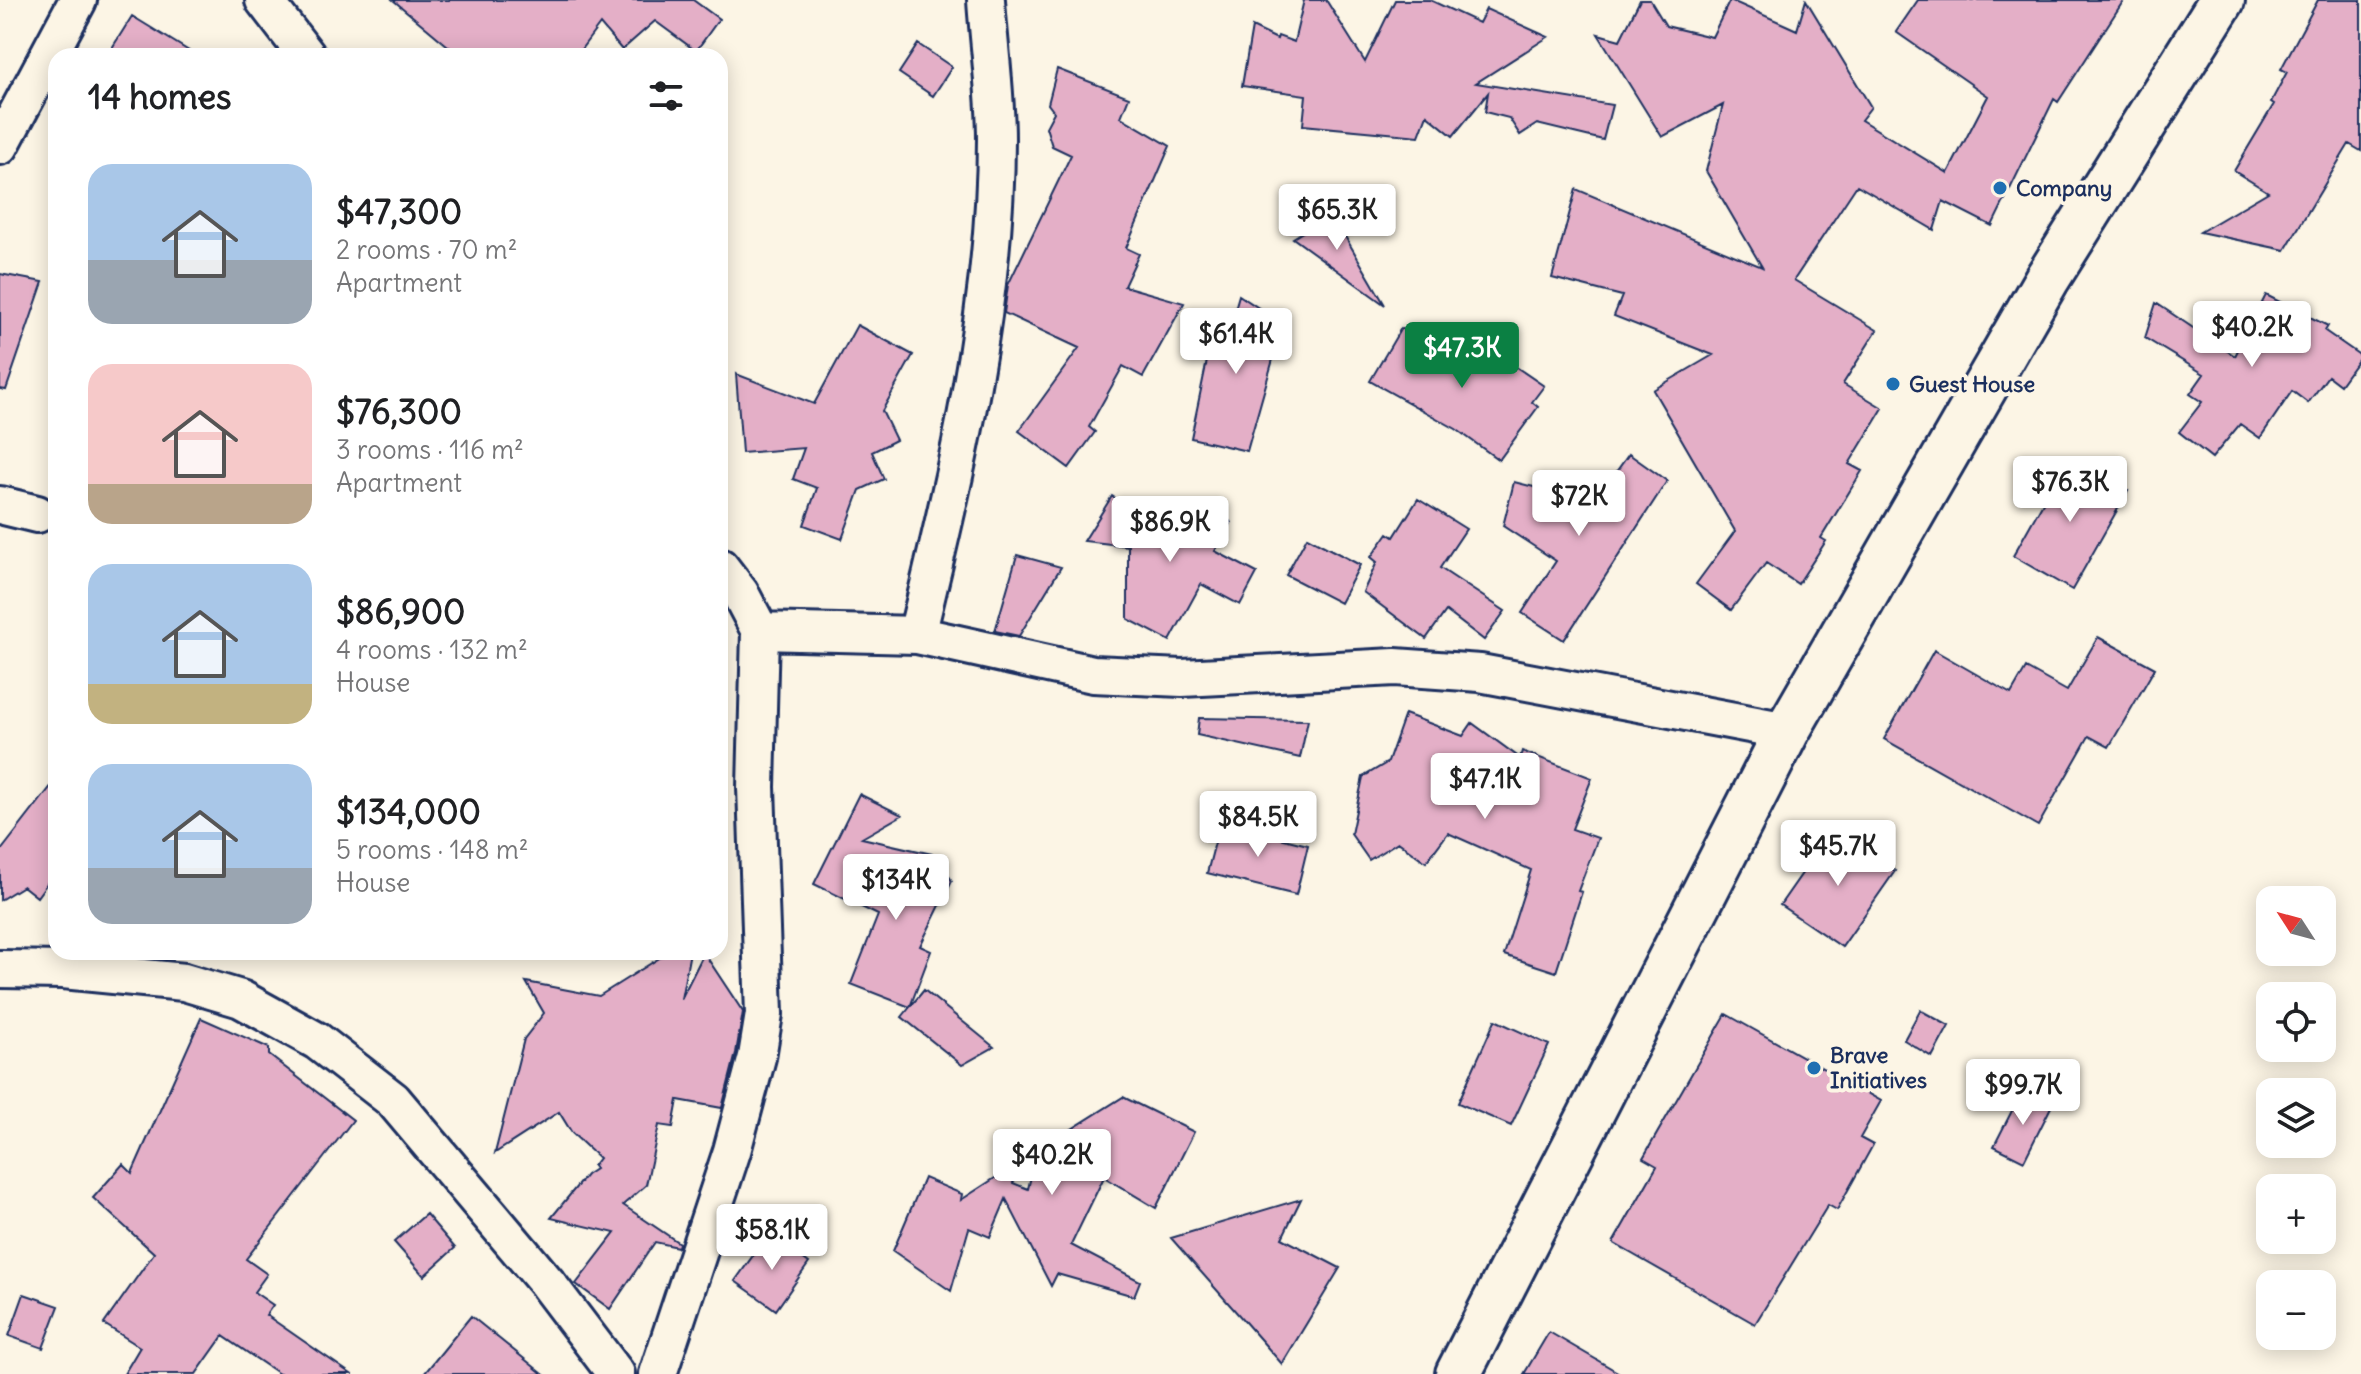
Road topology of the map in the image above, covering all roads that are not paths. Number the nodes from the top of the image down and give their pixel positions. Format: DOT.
graph roads {
  1 [pos="78,0"];
  2 [pos="264,0"];
  3 [pos="986,0"];
  4 [pos="2222,0"];
  5 [pos="52,48"];
  6 [pos="301,48"];
  7 [pos="48,56"];
  8 [pos="0,146"];
  9 [pos="0,505"];
  10 [pos="37,514"];
  11 [pos="728,577"];
  12 [pos="760,631"];
  13 [pos="917,635"];
  14 [pos="1787,731"];
  15 [pos="0,969"];
  16 [pos="616,1374"];
  17 [pos="658,1374"];
  18 [pos="1458,1374"];
  1 -- 5 [label="street"];
  2 -- 6 [label="street"];
  3 -- 13 [label="street"];
  4 -- 14 [label="street"];
  7 -- 8 [label="street"];
  9 -- 10 [label="street"];
  11 -- 12 [label="street"];
  12 -- 13 [label="street"];
  12 -- 17 [label="street"];
  13 -- 14 [label="street"];
  14 -- 18 [label="street"];
  15 -- 16 [label="street"];
}
